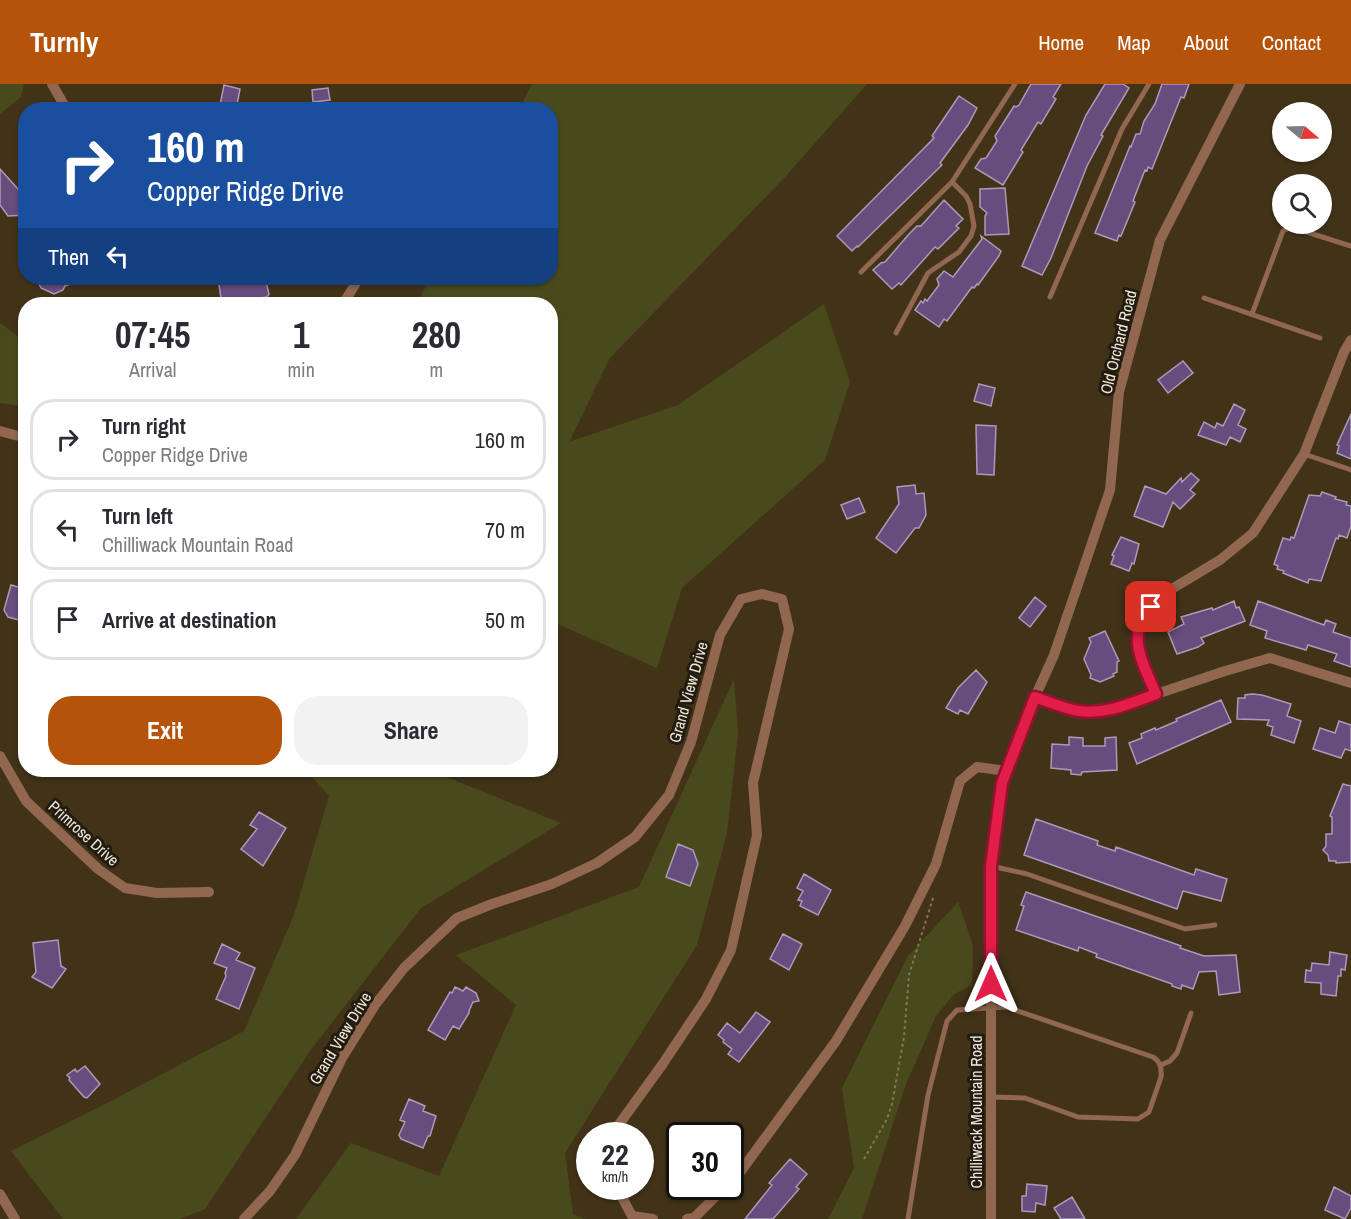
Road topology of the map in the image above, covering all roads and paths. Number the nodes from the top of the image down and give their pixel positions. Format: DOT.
graph roads {
  1 [pos="52,84"];
  2 [pos="1015,84"];
  3 [pos="1149,84"];
  4 [pos="1240,84"];
  5 [pos="62,102"];
  6 [pos="952,182"];
  7 [pos="1282,234"];
  8 [pos="1317,234"];
  9 [pos="1351,246"];
  10 [pos="861,272"];
  11 [pos="1050,297"];
  12 [pos="1204,298"];
  13 [pos="1252,314"];
  14 [pos="896,333"];
  15 [pos="1320,338"];
  16 [pos="1351,340"];
  17 [pos="0,431"];
  18 [pos="18,436"];
  19 [pos="1304,454"];
  20 [pos="1351,470"];
  21 [pos="1054,655"];
  22 [pos="1351,683"];
  23 [pos="1156,694"];
  24 [pos="1035,697"];
  25 [pos="0,756"];
  26 [pos="1007,771"];
  27 [pos="991,866"];
  28 [pos="937,889"];
  29 [pos="209,892"];
  30 [pos="1215,925"];
  31 [pos="991,1007"];
  32 [pos="1191,1013"];
  33 [pos="1161,1065"];
  34 [pos="991,1097"];
  35 [pos="621,1122"];
  36 [pos="864,1159"];
  37 [pos="744,1167"];
  38 [pos="0,1194"];
  39 [pos="623,1200"];
  40 [pos="712,1200"];
  41 [pos="15,1219"];
  42 [pos="244,1219"];
  43 [pos="653,1219"];
  44 [pos="687,1219"];
  45 [pos="908,1219"];
  46 [pos="991,1219"];
  1 -- 5 [label="street"];
  2 -- 6 [label="lane"];
  3 -- 11 [label="lane"];
  4 -- 21 [label="street, Old Orchard Road"];
  6 -- 10 [label="lane"];
  6 -- 14 [label="lane"];
  7 -- 13 [label="lane"];
  8 -- 9 [label="lane"];
  12 -- 13 [label="lane"];
  13 -- 15 [label="lane"];
  16 -- 19 [label="street"];
  17 -- 18 [label="street"];
  19 -- 20 [label="lane"];
  19 -- 23 [label="street"];
  21 -- 24 [label="street, Chilliwack Mountain Road"];
  22 -- 23 [label="street"];
  23 -- 24 [label="street"];
  24 -- 26 [label="street, Chilliwack Mountain Road"];
  25 -- 29 [label="street, Primrose Drive"];
  26 -- 27 [label="street, Chilliwack Mountain Road"];
  26 -- 37 [label="street"];
  27 -- 30 [label="lane"];
  27 -- 31 [label="street, Chilliwack Mountain Road"];
  28 -- 36 [label="path"];
  31 -- 33 [label="lane"];
  31 -- 34 [label="street, Chilliwack Mountain Road"];
  31 -- 45 [label="lane"];
  32 -- 33 [label="lane"];
  33 -- 34 [label="lane"];
  34 -- 46 [label="street, Chilliwack Mountain Road"];
  35 -- 42 [label="street, Grand View Drive"];
  38 -- 41 [label="street"];
  39 -- 43 [label="street"];
  40 -- 44 [label="street"];
}
